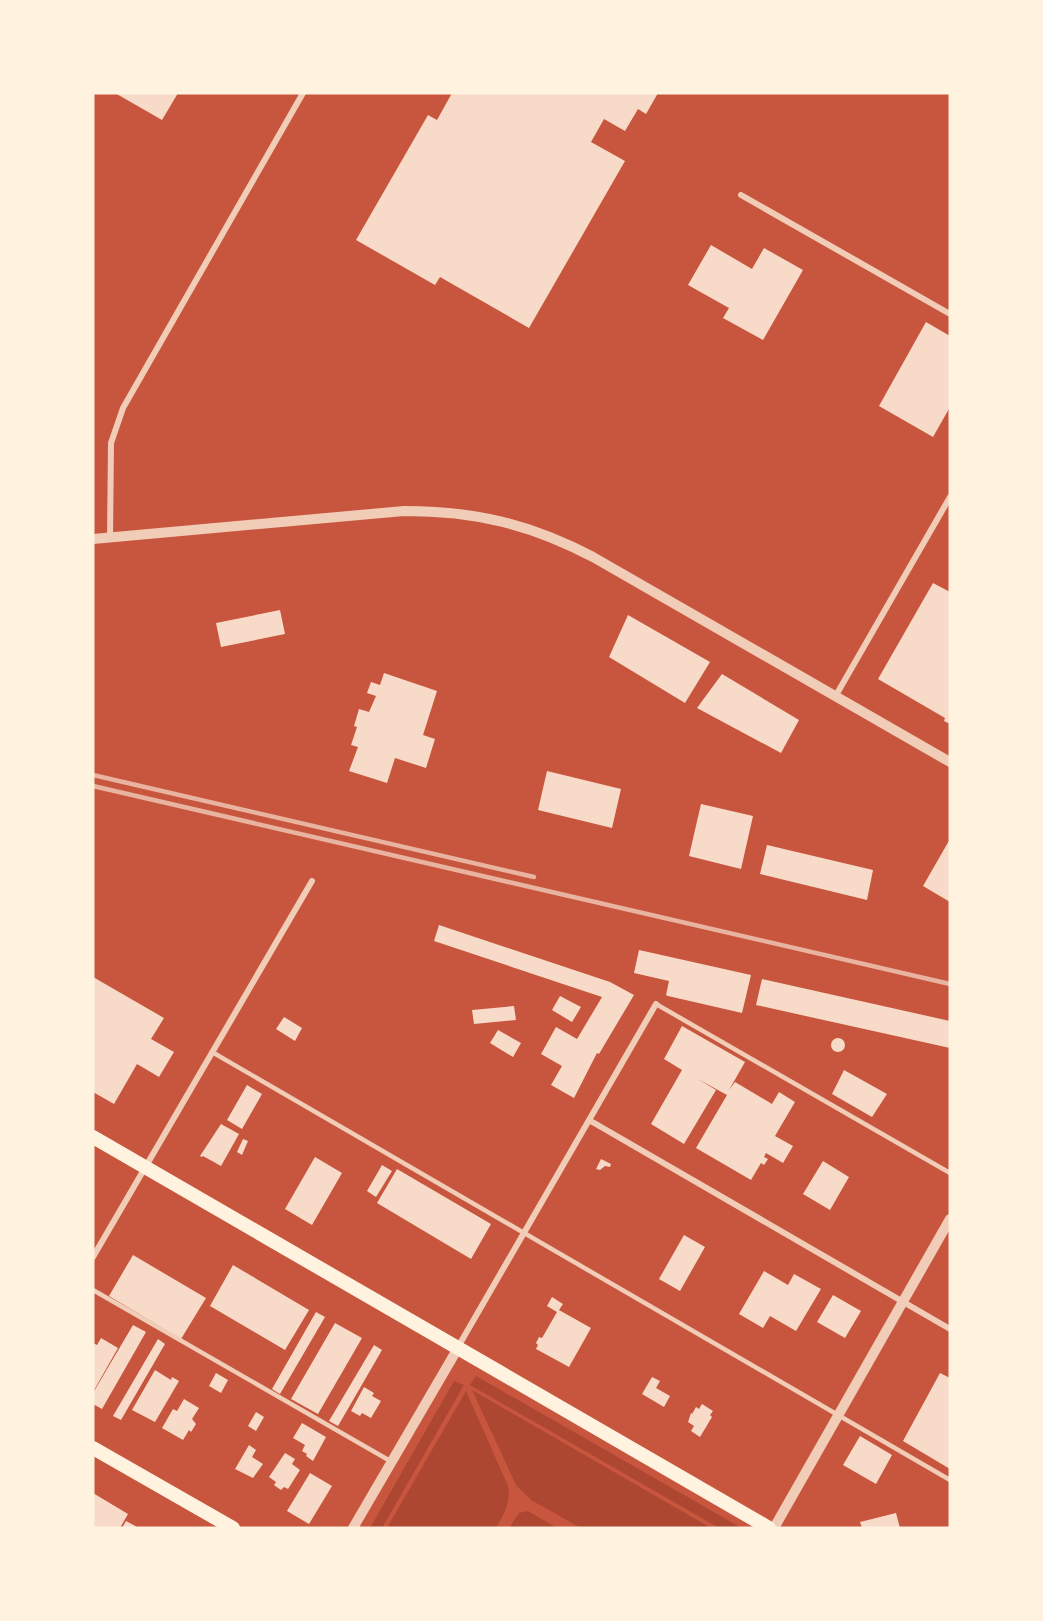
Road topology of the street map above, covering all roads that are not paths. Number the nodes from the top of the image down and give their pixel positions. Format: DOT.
graph roads {
  1 [pos="303,93"];
  2 [pos="741,195"];
  3 [pos="950,314"];
  4 [pos="950,496"];
  5 [pos="110,538"];
  6 [pos="93,539"];
  7 [pos="835,697"];
  8 [pos="950,762"];
  9 [pos="312,881"];
  10 [pos="656,1004"];
  11 [pos="212,1052"];
  12 [pos="589,1120"];
  13 [pos="93,1137"];
  14 [pos="145,1167"];
  15 [pos="950,1173"];
  16 [pos="950,1220"];
  17 [pos="524,1232"];
  18 [pos="93,1257"];
  19 [pos="93,1290"];
  20 [pos="903,1302"];
  21 [pos="950,1329"];
  22 [pos="458,1348"];
  23 [pos="838,1416"];
  24 [pos="93,1448"];
  25 [pos="392,1462"];
  26 [pos="950,1480"];
  27 [pos="233,1528"];
  28 [pos="353,1528"];
  29 [pos="769,1528"];
  30 [pos="774,1528"];
  1 -- 5 [label="street"];
  2 -- 3 [label="street"];
  4 -- 7 [label="street"];
  5 -- 6 [label="street"];
  5 -- 7 [label="street"];
  7 -- 8 [label="street"];
  9 -- 11 [label="street"];
  10 -- 12 [label="street"];
  10 -- 15 [label="lane"];
  11 -- 14 [label="street"];
  11 -- 17 [label="lane"];
  12 -- 17 [label="street"];
  12 -- 20 [label="street"];
  13 -- 14 [label="main road"];
  14 -- 18 [label="street"];
  14 -- 22 [label="main road"];
  16 -- 20 [label="street"];
  17 -- 22 [label="street"];
  17 -- 23 [label="lane"];
  19 -- 25 [label="lane"];
  20 -- 21 [label="street"];
  20 -- 23 [label="street"];
  22 -- 25 [label="street"];
  22 -- 29 [label="main road"];
  23 -- 26 [label="lane"];
  23 -- 30 [label="street"];
  24 -- 27 [label="main road"];
  25 -- 28 [label="street"];
}
